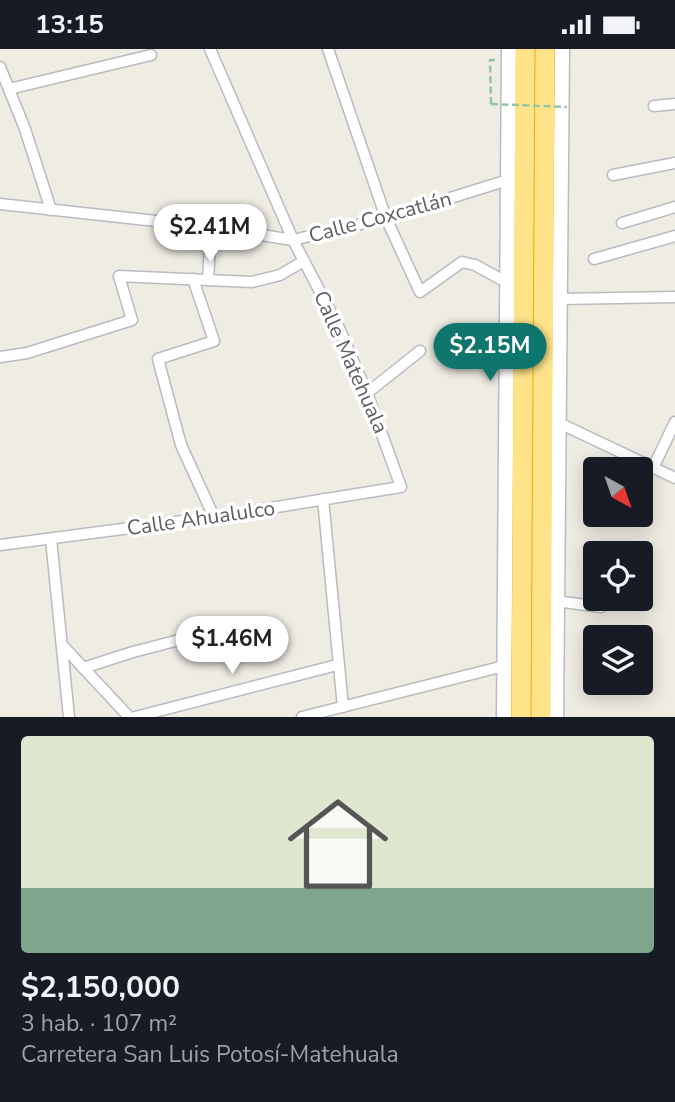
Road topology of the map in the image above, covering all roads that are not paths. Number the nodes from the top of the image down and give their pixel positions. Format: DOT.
graph roads {
  1 [pos="210,49"];
  2 [pos="328,49"];
  3 [pos="509,49"];
  4 [pos="525,49"];
  5 [pos="545,49"];
  6 [pos="562,49"];
  7 [pos="150,55"];
  8 [pos="0,67"];
  9 [pos="9,89"];
  10 [pos="675,104"];
  11 [pos="654,106"];
  12 [pos="675,163"];
  13 [pos="613,175"];
  14 [pos="508,180"];
  15 [pos="0,204"];
  16 [pos="675,207"];
  17 [pos="51,210"];
  18 [pos="386,218"];
  19 [pos="622,223"];
  20 [pos="211,227"];
  21 [pos="675,236"];
  22 [pos="293,240"];
  23 [pos="594,259"];
  24 [pos="304,261"];
  25 [pos="193,279"];
  26 [pos="208,280"];
  27 [pos="508,283"];
  28 [pos="675,297"];
  29 [pos="559,299"];
  30 [pos="420,351"];
  31 [pos="0,357"];
  32 [pos="367,393"];
  33 [pos="557,422"];
  34 [pos="675,422"];
  35 [pos="630,457"];
  36 [pos="653,468"];
  37 [pos="675,478"];
  38 [pos="401,488"];
  39 [pos="323,499"];
  40 [pos="214,517"];
  41 [pos="51,539"];
  42 [pos="0,545"];
  43 [pos="556,601"];
  44 [pos="583,605"];
  45 [pos="229,627"];
  46 [pos="64,647"];
  47 [pos="337,665"];
  48 [pos="504,666"];
  49 [pos="83,667"];
  50 [pos="343,708"];
  51 [pos="69,717"];
  52 [pos="129,717"];
  53 [pos="135,717"];
  54 [pos="302,717"];
  55 [pos="504,717"];
  56 [pos="521,717"];
  57 [pos="541,717"];
  58 [pos="556,717"];
  1 -- 22 [label="street, Calle Matehuala"];
  2 -- 18 [label="street"];
  3 -- 14 [label="street"];
  4 -- 56 [label="highway"];
  5 -- 57 [label="highway"];
  6 -- 29 [label="street"];
  7 -- 9 [label="street"];
  8 -- 9 [label="street"];
  9 -- 17 [label="street"];
  10 -- 11 [label="street"];
  12 -- 13 [label="street"];
  14 -- 18 [label="street, Calle Coxcatlán"];
  14 -- 27 [label="street"];
  15 -- 17 [label="street, Calle Coxcatlán"];
  16 -- 19 [label="street"];
  17 -- 20 [label="street, Calle Coxcatlán"];
  18 -- 22 [label="street, Calle Coxcatlán"];
  18 -- 27 [label="street"];
  20 -- 22 [label="street, Calle Coxcatlán"];
  20 -- 26 [label="street"];
  21 -- 23 [label="street"];
  22 -- 24 [label="street, Calle Matehuala"];
  24 -- 26 [label="street"];
  24 -- 32 [label="street, Calle Matehuala"];
  25 -- 26 [label="street"];
  25 -- 31 [label="street"];
  25 -- 40 [label="street"];
  27 -- 48 [label="street"];
  28 -- 29 [label="street"];
  29 -- 33 [label="street"];
  30 -- 32 [label="street"];
  32 -- 38 [label="street, Calle Matehuala"];
  33 -- 35 [label="street"];
  33 -- 43 [label="street"];
  34 -- 36 [label="street"];
  36 -- 37 [label="street"];
  38 -- 39 [label="street, Calle Ahualulco"];
  39 -- 40 [label="street, Calle Ahualulco"];
  39 -- 47 [label="street"];
  40 -- 41 [label="street, Calle Ahualulco"];
  41 -- 42 [label="street, Calle Ahualulco"];
  41 -- 46 [label="street"];
  43 -- 44 [label="street"];
  43 -- 58 [label="street"];
  45 -- 49 [label="street"];
  46 -- 49 [label="street"];
  46 -- 51 [label="street"];
  47 -- 50 [label="street"];
  47 -- 53 [label="street"];
  48 -- 50 [label="street"];
  48 -- 55 [label="street"];
  49 -- 52 [label="street"];
  50 -- 54 [label="street"];
}
